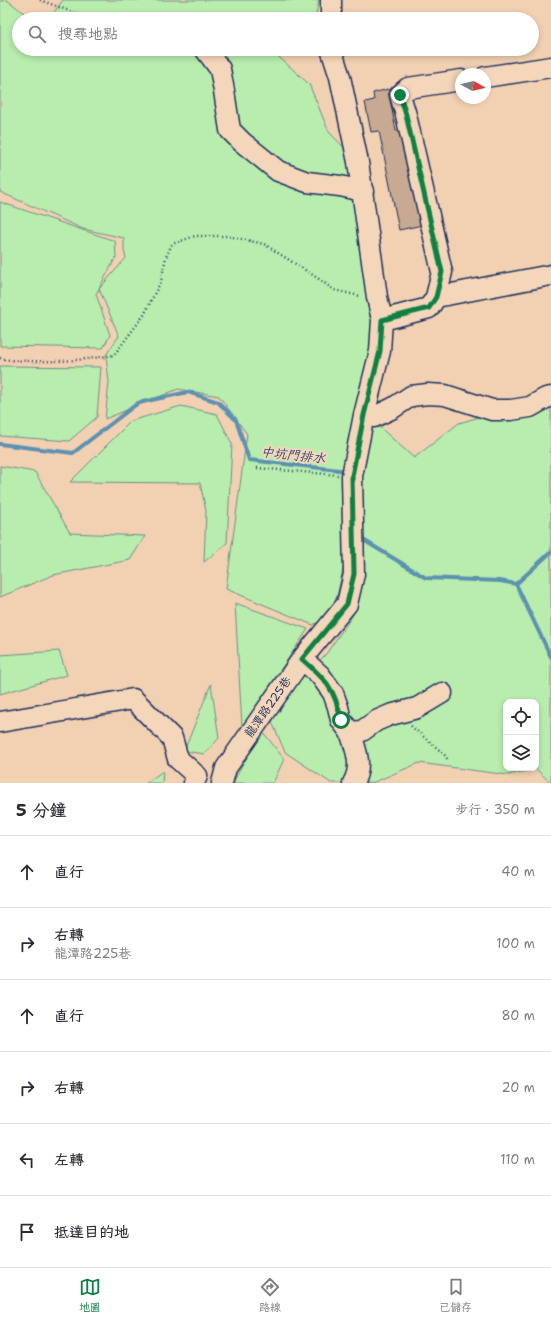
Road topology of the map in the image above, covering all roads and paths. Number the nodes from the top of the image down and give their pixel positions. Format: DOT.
graph roads {
  1 [pos="40,0"];
  2 [pos="331,0"];
  3 [pos="72,12"];
  4 [pos="331,12"];
  5 [pos="210,56"];
  6 [pos="333,56"];
  7 [pos="551,67"];
  8 [pos="491,76"];
  9 [pos="455,81"];
  10 [pos="363,191"];
  11 [pos="551,275"];
  12 [pos="377,297"];
  13 [pos="436,297"];
  14 [pos="382,320"];
  15 [pos="0,358"];
  16 [pos="551,397"];
  17 [pos="364,415"];
  18 [pos="257,468"];
  19 [pos="353,469"];
  20 [pos="302,659"];
  21 [pos="442,693"];
  22 [pos="398,713"];
  23 [pos="0,722"];
  24 [pos="350,732"];
  25 [pos="448,760"];
  26 [pos="194,783"];
  27 [pos="222,783"];
  28 [pos="353,783"];
  1 -- 3 [label="path"];
  2 -- 4 [label="street"];
  5 -- 10 [label="street"];
  6 -- 10 [label="street, 龍潭路225巷"];
  7 -- 8 [label="street"];
  9 -- 13 [label="street"];
  10 -- 12 [label="street, 龍潭路225巷"];
  11 -- 13 [label="street"];
  12 -- 14 [label="street, 龍潭路225巷"];
  12 -- 15 [label="path"];
  13 -- 14 [label="street"];
  14 -- 17 [label="street, 龍潭路225巷"];
  16 -- 17 [label="street"];
  17 -- 19 [label="street, 龍潭路225巷"];
  18 -- 19 [label="path"];
  19 -- 20 [label="street, 龍潭路225巷"];
  20 -- 24 [label="street"];
  20 -- 27 [label="street, 龍潭路225巷"];
  21 -- 22 [label="street"];
  22 -- 24 [label="street"];
  22 -- 25 [label="path"];
  23 -- 26 [label="street"];
  24 -- 28 [label="street"];
}
